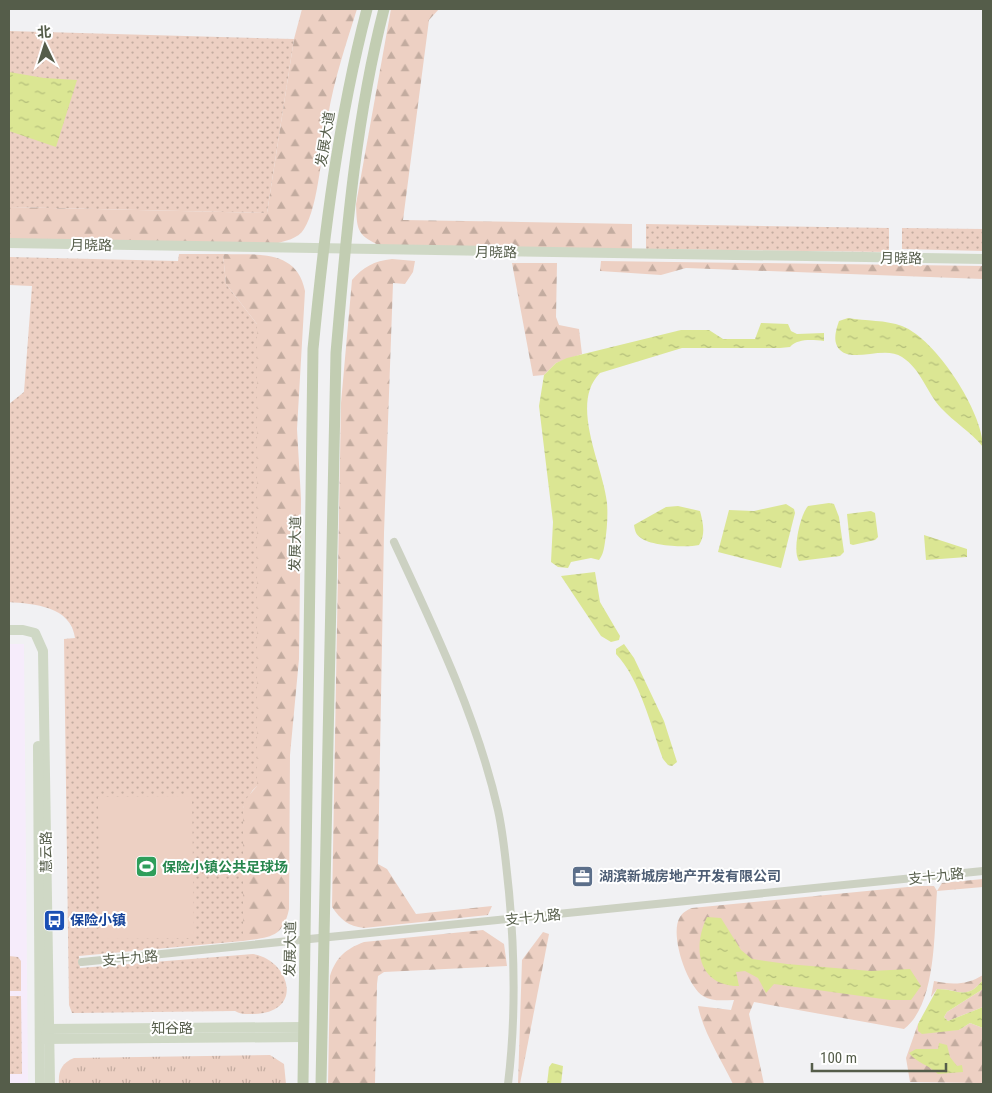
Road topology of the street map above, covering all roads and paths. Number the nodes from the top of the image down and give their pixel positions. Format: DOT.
graph roads {
  1 [pos="367,9"];
  2 [pos="384,9"];
  3 [pos="9,243"];
  4 [pos="323,249"];
  5 [pos="345,249"];
  6 [pos="983,259"];
  7 [pos="394,542"];
  8 [pos="9,630"];
  9 [pos="24,633"];
  10 [pos="9,636"];
  11 [pos="983,871"];
  12 [pos="512,919"];
  13 [pos="323,938"];
  14 [pos="306,940"];
  15 [pos="82,962"];
  16 [pos="304,1032"];
  17 [pos="45,1034"];
  18 [pos="40,1084"];
  19 [pos="50,1084"];
  20 [pos="302,1084"];
  21 [pos="321,1084"];
  22 [pos="508,1084"];
  1 -- 4 [label="main road, 发展大道"];
  2 -- 5 [label="main road"];
  3 -- 4 [label="street, 月晓路"];
  4 -- 5 [label="street, 月晓路"];
  4 -- 14 [label="main road, 发展大道"];
  5 -- 6 [label="street, 月晓路"];
  5 -- 13 [label="main road"];
  7 -- 12 [label="street"];
  8 -- 9 [label="street"];
  9 -- 10 [label="street"];
  9 -- 17 [label="street, 慧云路"];
  11 -- 12 [label="street, 支十九路"];
  12 -- 13 [label="street, 支十九路"];
  12 -- 22 [label="street"];
  13 -- 14 [label="street, 支十九路"];
  13 -- 21 [label="main road"];
  14 -- 15 [label="street, 支十九路"];
  14 -- 16 [label="main road, 发展大道"];
  16 -- 17 [label="street, 知谷路"];
  16 -- 20 [label="main road, 发展大道"];
  17 -- 18 [label="street, 慧云路"];
  17 -- 19 [label="street, 慧云路"];
}
